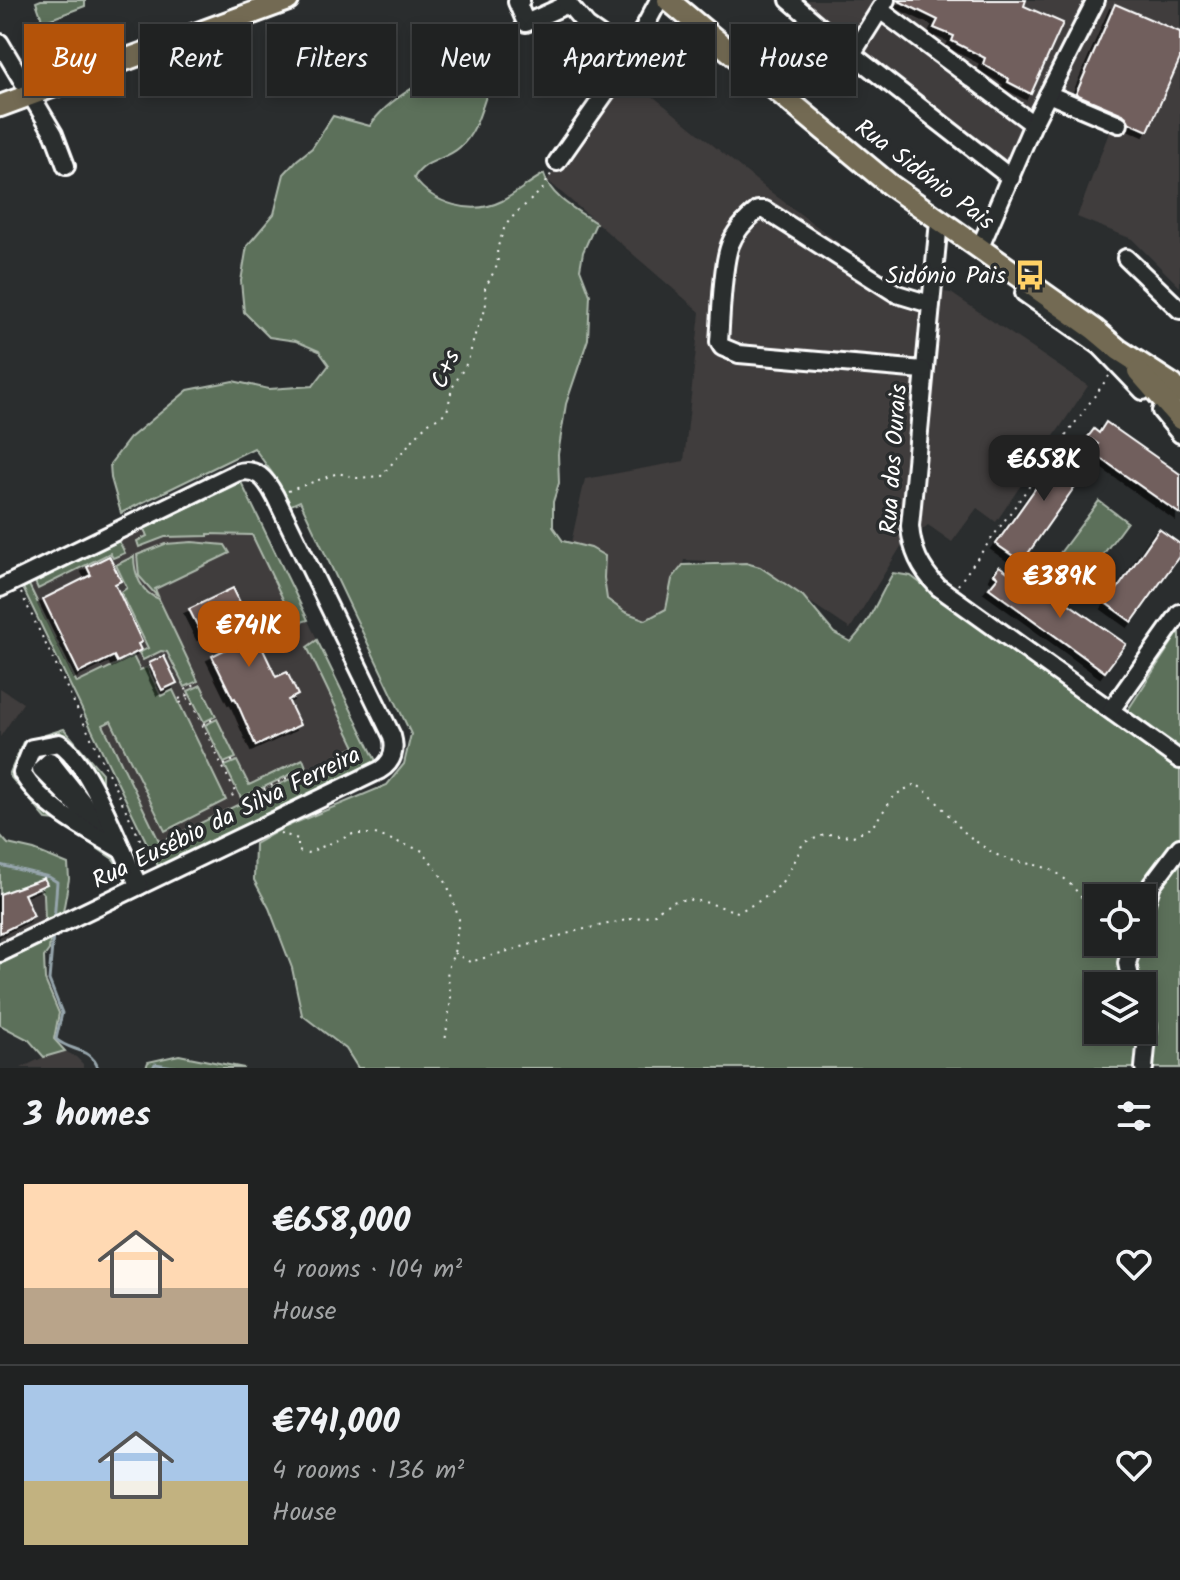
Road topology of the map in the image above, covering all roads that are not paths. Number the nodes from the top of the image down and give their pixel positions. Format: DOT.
graph roads {
  1 [pos="288,0"];
  2 [pos="521,0"];
  3 [pos="659,0"];
  4 [pos="668,0"];
  5 [pos="789,0"];
  6 [pos="1096,0"];
  7 [pos="567,2"];
  8 [pos="883,5"];
  9 [pos="585,24"];
  10 [pos="817,24"];
  11 [pos="0,43"];
  12 [pos="856,48"];
  13 [pos="856,57"];
  14 [pos="124,60"];
  15 [pos="24,85"];
  16 [pos="1048,94"];
  17 [pos="27,96"];
  18 [pos="31,96"];
  19 [pos="0,106"];
  20 [pos="1033,124"];
  21 [pos="1119,124"];
  22 [pos="557,162"];
  23 [pos="66,166"];
  24 [pos="1011,178"];
  25 [pos="939,221"];
  26 [pos="980,247"];
  27 [pos="1126,258"];
  28 [pos="930,304"];
  29 [pos="1180,310"];
  30 [pos="1111,350"];
  31 [pos="923,370"];
  32 [pos="1180,393"];
  33 [pos="1180,419"];
  34 [pos="1180,434"];
  35 [pos="7,584"];
  36 [pos="1180,613"];
  37 [pos="1111,710"];
  38 [pos="1180,760"];
  39 [pos="1180,847"];
  40 [pos="120,849"];
  41 [pos="1152,884"];
  42 [pos="139,886"];
  43 [pos="0,953"];
  44 [pos="1146,1044"];
  45 [pos="1144,1068"];
  1 -- 14 [label="main road"];
  2 -- 7 [label="street"];
  3 -- 22 [label="street"];
  4 -- 25 [label="main road, Rua Sidónio Pais"];
  5 -- 10 [label="street"];
  6 -- 16 [label="street"];
  7 -- 9 [label="street"];
  8 -- 12 [label="street"];
  8 -- 20 [label="street"];
  11 -- 15 [label="street"];
  13 -- 24 [label="street"];
  16 -- 20 [label="street"];
  16 -- 21 [label="street"];
  17 -- 19 [label="main road"];
  18 -- 23 [label="street"];
  20 -- 24 [label="street"];
  24 -- 26 [label="street"];
  25 -- 26 [label="main road, Rua Sidónio Pais"];
  25 -- 28 [label="street, Rua dos Ourais"];
  26 -- 30 [label="main road, Rua Sidónio Pais"];
  27 -- 29 [label="street"];
  28 -- 31 [label="street, Rua dos Ourais"];
  28 -- 31 [label="street"];
  30 -- 32 [label="main road"];
  30 -- 33 [label="main road"];
  30 -- 34 [label="street"];
  31 -- 37 [label="street, Rua dos Ourais"];
  35 -- 42 [label="street, Rua Eusébio da Silva Ferreira"];
  36 -- 37 [label="street"];
  37 -- 38 [label="street, Rua dos Ourais"];
  39 -- 41 [label="street"];
  40 -- 40 [label="street"];
  40 -- 42 [label="street"];
  42 -- 43 [label="street, Rua Eusébio da Silva Ferreira"];
  44 -- 45 [label="street"];
}
